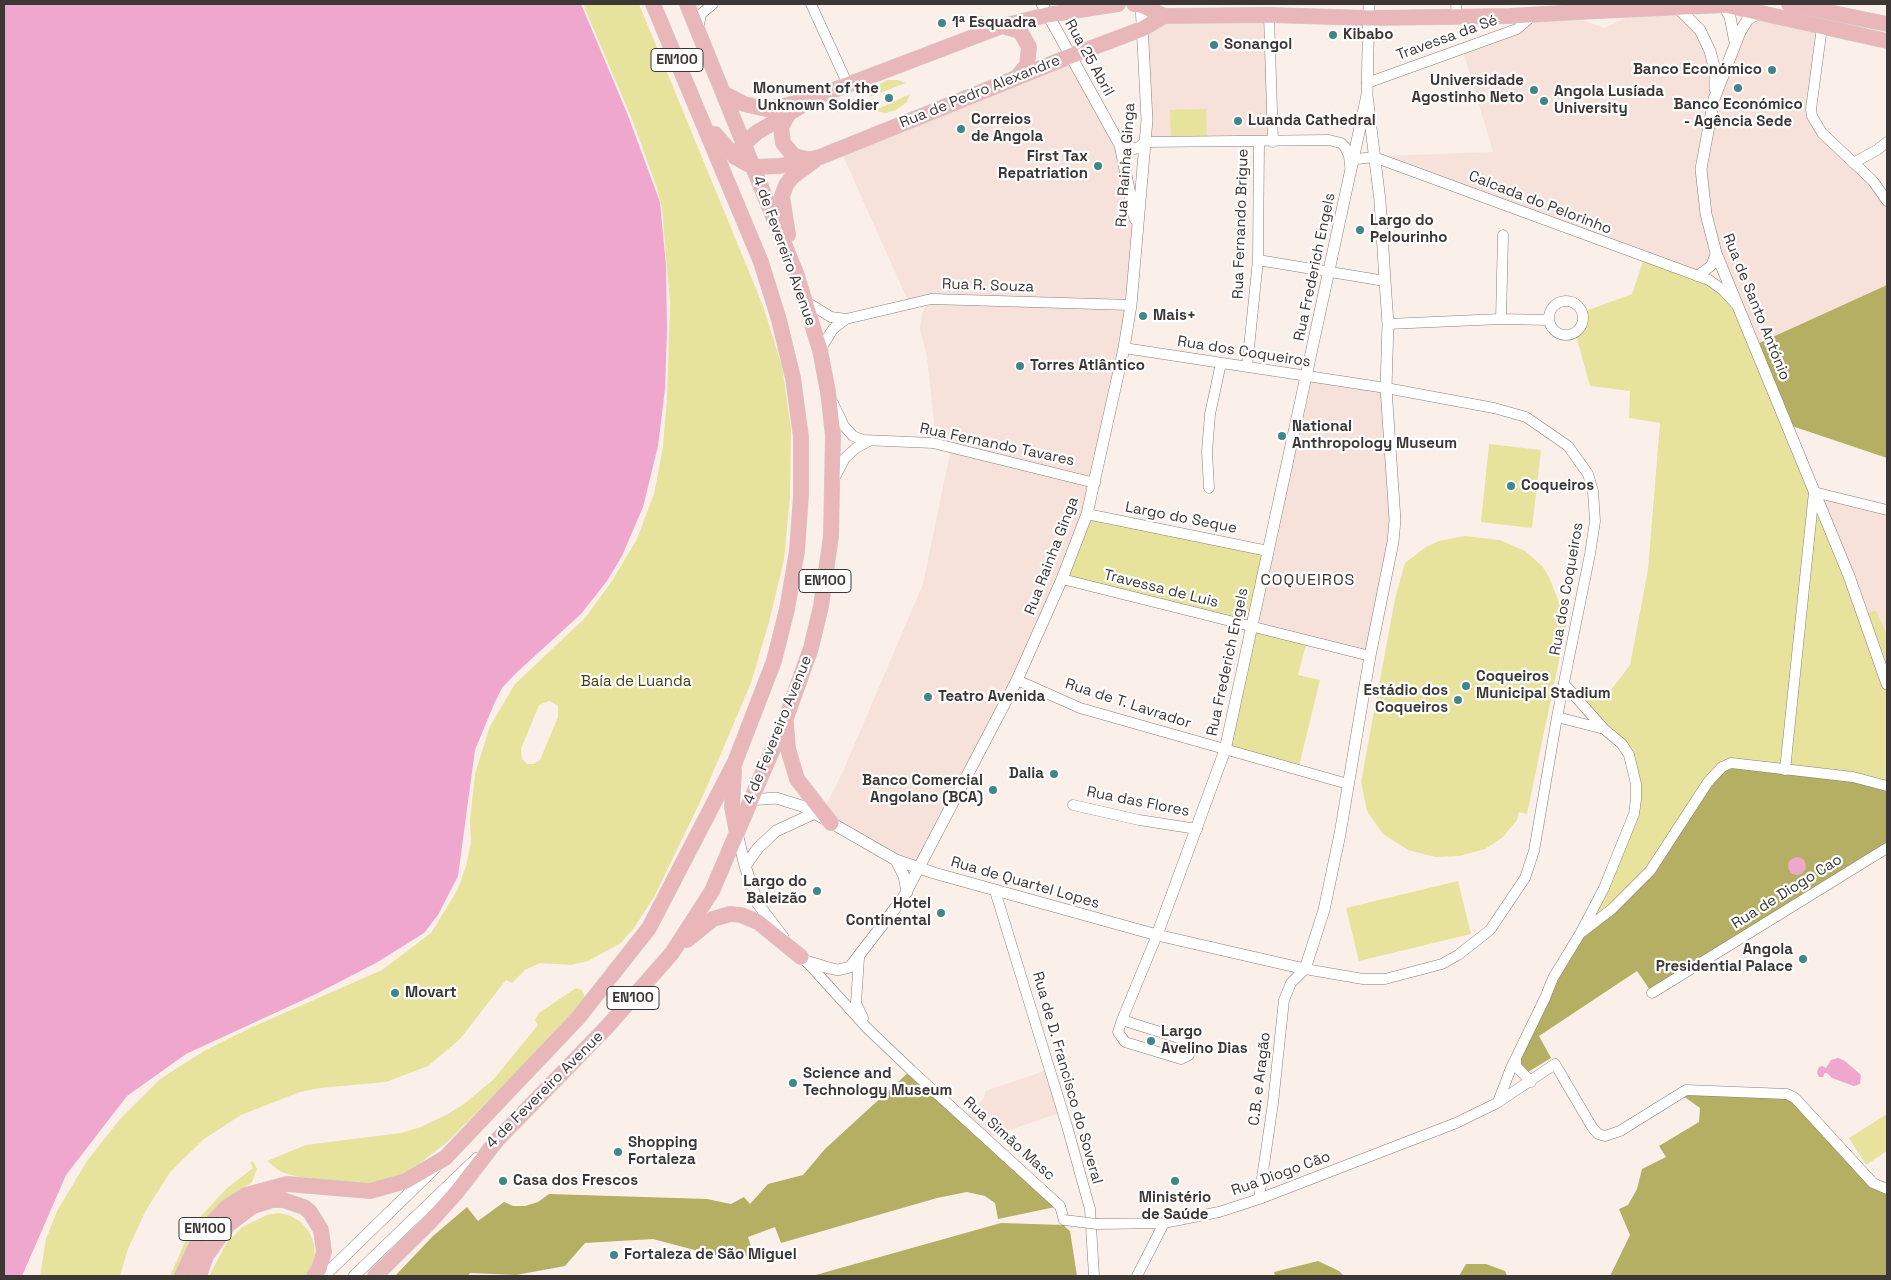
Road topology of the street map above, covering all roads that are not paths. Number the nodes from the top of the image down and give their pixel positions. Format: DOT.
graph roads {
  1 [pos="653,4"];
  2 [pos="687,4"];
  3 [pos="713,4"];
  4 [pos="811,4"];
  5 [pos="1118,4"];
  6 [pos="1544,4"];
  7 [pos="1789,4"];
  8 [pos="1724,5"];
  9 [pos="1631,7"];
  10 [pos="1821,7"];
  11 [pos="1575,8"];
  12 [pos="1678,8"];
  13 [pos="1044,9"];
  14 [pos="1269,9"];
  15 [pos="1139,10"];
  16 [pos="1456,10"];
  17 [pos="1840,10"];
  18 [pos="1369,11"];
  19 [pos="1760,13"];
  20 [pos="1533,15"];
  21 [pos="1164,16"];
  22 [pos="1510,16"];
  23 [pos="1794,20"];
  24 [pos="1887,24"];
  25 [pos="1002,26"];
  26 [pos="1822,27"];
  27 [pos="698,32"];
  28 [pos="1887,40"];
  29 [pos="1735,43"];
  30 [pos="1070,56"];
  31 [pos="1017,77"];
  32 [pos="848,85"];
  33 [pos="1367,89"];
  34 [pos="723,93"];
  35 [pos="813,98"];
  36 [pos="1714,98"];
  37 [pos="789,113"];
  38 [pos="702,117"];
  39 [pos="1146,142"];
  40 [pos="1259,142"];
  41 [pos="1273,142"];
  42 [pos="1887,142"];
  43 [pos="1120,145"];
  44 [pos="739,151"];
  45 [pos="1374,157"];
  46 [pos="815,158"];
  47 [pos="1853,162"];
  48 [pos="753,167"];
  49 [pos="1351,167"];
  50 [pos="1887,201"];
  51 [pos="747,226"];
  52 [pos="1137,230"];
  53 [pos="1503,235"];
  54 [pos="1716,253"];
  55 [pos="1258,260"];
  56 [pos="1328,271"];
  57 [pos="796,273"];
  58 [pos="1697,276"];
  59 [pos="1385,282"];
  60 [pos="805,301"];
  61 [pos="1131,305"];
  62 [pos="1740,310"];
  63 [pos="846,319"];
  64 [pos="1501,319"];
  65 [pos="1549,320"];
  66 [pos="1388,324"];
  67 [pos="1124,348"];
  68 [pos="820,350"];
  69 [pos="1221,363"];
  70 [pos="1247,368"];
  71 [pos="1306,377"];
  72 [pos="1386,388"];
  73 [pos="828,392"];
  74 [pos="869,441"];
  75 [pos="834,479"];
  76 [pos="1095,483"];
  77 [pos="1209,488"];
  78 [pos="1814,492"];
  79 [pos="1887,510"];
  80 [pos="1087,514"];
  81 [pos="1268,551"];
  82 [pos="1062,579"];
  83 [pos="1251,628"];
  84 [pos="1370,656"];
  85 [pos="1017,680"];
  86 [pos="1887,684"];
  87 [pos="1565,685"];
  88 [pos="1557,717"];
  89 [pos="786,718"];
  90 [pos="1604,729"];
  91 [pos="1225,750"];
  92 [pos="735,762"];
  93 [pos="1785,770"];
  94 [pos="1348,784"];
  95 [pos="1887,786"];
  96 [pos="750,800"];
  97 [pos="1073,804"];
  98 [pos="732,807"];
  99 [pos="815,813"];
  100 [pos="831,823"];
  101 [pos="1197,828"];
  102 [pos="736,833"];
  103 [pos="696,836"];
  104 [pos="1887,848"];
  105 [pos="896,860"];
  106 [pos="745,866"];
  107 [pos="920,868"];
  108 [pos="995,891"];
  109 [pos="907,892"];
  110 [pos="1581,932"];
  111 [pos="1157,936"];
  112 [pos="672,952"];
  113 [pos="859,958"];
  114 [pos="803,959"];
  115 [pos="1305,969"];
  116 [pos="1652,993"];
  117 [pos="1122,1020"];
  118 [pos="867,1028"];
  119 [pos="1516,1059"];
  120 [pos="1530,1082"];
  121 [pos="1497,1103"];
  122 [pos="496,1140"];
  123 [pos="445,1158"];
  124 [pos="1887,1189"];
  125 [pos="1259,1199"];
  126 [pos="1064,1220"];
  127 [pos="1164,1223"];
  128 [pos="182,1276"];
  129 [pos="199,1276"];
  130 [pos="314,1276"];
  131 [pos="324,1276"];
  132 [pos="354,1276"];
  133 [pos="375,1276"];
  134 [pos="1094,1276"];
  135 [pos="1137,1276"];
  1 -- 38 [label="main road, 4 de Fevereiro Avenue / EN100"];
  2 -- 27 [label="main road, 4 de Fevereiro Avenue / EN100"];
  3 -- 27 [label="street"];
  4 -- 32 [label="street"];
  5 -- 13 [label="main road"];
  6 -- 22 [label="main road"];
  7 -- 10 [label="main road"];
  8 -- 12 [label="main road"];
  8 -- 19 [label="main road"];
  8 -- 29 [label="street"];
  9 -- 11 [label="main road"];
  9 -- 12 [label="main road"];
  10 -- 17 [label="main road"];
  10 -- 23 [label="street"];
  11 -- 20 [label="main road"];
  12 -- 36 [label="street, Rua de Santo António"];
  13 -- 25 [label="main road"];
  13 -- 30 [label="street, Rua 25 Abril"];
  14 -- 18 [label="main road"];
  14 -- 21 [label="main road"];
  14 -- 41 [label="street, Rua Fernando Brigue"];
  15 -- 21 [label="main road, Rua de Pedro Alexandre"];
  15 -- 21 [label="main road"];
  15 -- 30 [label="main road, Rua de Pedro Alexandre"];
  15 -- 39 [label="street, Rua Rainha Ginga"];
  16 -- 18 [label="main road"];
  16 -- 22 [label="main road"];
  17 -- 24 [label="main road"];
  18 -- 33 [label="street, Rua Frederich Engels"];
  19 -- 23 [label="main road"];
  19 -- 29 [label="street, Rua de Santo António"];
  20 -- 22 [label="main road"];
  20 -- 33 [label="street, Travessa da Sé"];
  23 -- 26 [label="main road"];
  25 -- 31 [label="main road"];
  25 -- 32 [label="main road"];
  26 -- 28 [label="main road"];
  26 -- 47 [label="street"];
  27 -- 34 [label="main road, 4 de Fevereiro Avenue / EN100"];
  29 -- 36 [label="street, Rua de Santo António"];
  30 -- 31 [label="main road, Rua de Pedro Alexandre"];
  30 -- 43 [label="street, Rua 25 Abril"];
  31 -- 46 [label="main road, Rua de Pedro Alexandre"];
  32 -- 35 [label="main road"];
  33 -- 45 [label="street"];
  33 -- 49 [label="street, Rua Frederich Engels"];
  34 -- 35 [label="main road"];
  34 -- 44 [label="main road, 4 de Fevereiro Avenue / EN100"];
  35 -- 37 [label="main road"];
  36 -- 54 [label="street, Rua de Santo António"];
  37 -- 44 [label="main road"];
  37 -- 46 [label="main road"];
  38 -- 44 [label="main road"];
  38 -- 51 [label="main road, 4 de Fevereiro Avenue / EN100"];
  39 -- 40 [label="street"];
  39 -- 43 [label="street"];
  39 -- 52 [label="street, Rua Rainha Ginga"];
  40 -- 41 [label="street"];
  40 -- 55 [label="street, Rua Fernando Brigue"];
  41 -- 49 [label="street"];
  42 -- 47 [label="street"];
  43 -- 52 [label="street, Rua 25 Abril"];
  44 -- 48 [label="main road, 4 de Fevereiro Avenue / EN100"];
  44 -- 51 [label="main road"];
  45 -- 49 [label="street"];
  45 -- 58 [label="street, Calcada do Pelorinho"];
  45 -- 59 [label="street"];
  46 -- 48 [label="main road"];
  46 -- 57 [label="main road"];
  47 -- 50 [label="street"];
  48 -- 57 [label="main road, 4 de Fevereiro Avenue / EN100"];
  49 -- 56 [label="street, Rua Frederich Engels"];
  51 -- 92 [label="main road, 4 de Fevereiro Avenue / EN100"];
  52 -- 61 [label="street, Rua Rainha Ginga"];
  53 -- 64 [label="street"];
  54 -- 58 [label="street"];
  54 -- 62 [label="street, Rua de Santo António"];
  55 -- 56 [label="street"];
  55 -- 70 [label="street, Rua Fernando Brigue"];
  56 -- 59 [label="street"];
  56 -- 71 [label="street, Rua Frederich Engels"];
  57 -- 60 [label="main road, 4 de Fevereiro Avenue / EN100"];
  58 -- 62 [label="street, Calcada do Pelorinho"];
  59 -- 66 [label="street"];
  60 -- 63 [label="street"];
  60 -- 68 [label="main road, 4 de Fevereiro Avenue / EN100"];
  61 -- 63 [label="street, Rua R. Souza"];
  61 -- 67 [label="street, Rua Rainha Ginga"];
  62 -- 78 [label="street, Rua de Santo António"];
  63 -- 68 [label="street"];
  64 -- 65 [label="street"];
  64 -- 66 [label="street"];
  66 -- 72 [label="street"];
  67 -- 69 [label="street, Rua dos Coqueiros"];
  67 -- 76 [label="street, Rua Rainha Ginga"];
  68 -- 73 [label="main road, 4 de Fevereiro Avenue / EN100"];
  69 -- 70 [label="street, Rua dos Coqueiros"];
  69 -- 77 [label="street"];
  70 -- 71 [label="street, Rua dos Coqueiros"];
  71 -- 72 [label="street, Rua dos Coqueiros"];
  71 -- 81 [label="street, Rua Frederich Engels"];
  72 -- 84 [label="street"];
  72 -- 87 [label="street, Rua dos Coqueiros"];
  73 -- 74 [label="street, Rua Fernando Tavares"];
  73 -- 75 [label="main road, 4 de Fevereiro Avenue / EN100"];
  74 -- 75 [label="street"];
  74 -- 76 [label="street, Rua Fernando Tavares"];
  75 -- 89 [label="main road, 4 de Fevereiro Avenue / EN100"];
  76 -- 80 [label="street, Rua Rainha Ginga"];
  78 -- 79 [label="street"];
  78 -- 86 [label="street, Rua de Santo António"];
  78 -- 93 [label="street"];
  80 -- 81 [label="street, Largo do Seque"];
  80 -- 82 [label="street, Rua Rainha Ginga"];
  81 -- 83 [label="street, Rua Frederich Engels"];
  82 -- 83 [label="street, Travessa de Luis"];
  82 -- 85 [label="street, Rua Rainha Ginga"];
  83 -- 84 [label="street, Travessa de Luis"];
  83 -- 91 [label="street, Rua Frederich Engels"];
  84 -- 94 [label="street"];
  85 -- 91 [label="street, Rua de T. Lavrador"];
  85 -- 107 [label="street, Rua Rainha Ginga"];
  87 -- 88 [label="street, Rua dos Coqueiros"];
  87 -- 90 [label="street"];
  88 -- 90 [label="street"];
  88 -- 115 [label="street, Rua dos Coqueiros"];
  89 -- 96 [label="main road, 4 de Fevereiro Avenue / EN100"];
  89 -- 100 [label="main road"];
  90 -- 110 [label="street"];
  91 -- 94 [label="street, Rua de T. Lavrador"];
  91 -- 101 [label="street, Rua Frederich Engels"];
  92 -- 98 [label="main road"];
  92 -- 103 [label="main road, 4 de Fevereiro Avenue / EN100"];
  93 -- 95 [label="street"];
  93 -- 110 [label="street"];
  94 -- 115 [label="street"];
  96 -- 98 [label="main road"];
  96 -- 99 [label="street, Rua de Quartel Lopes"];
  96 -- 102 [label="main road, 4 de Fevereiro Avenue / EN100"];
  97 -- 101 [label="street, Rua das Flores"];
  98 -- 102 [label="main road"];
  98 -- 103 [label="main road"];
  99 -- 100 [label="street, Rua de Quartel Lopes"];
  99 -- 106 [label="street"];
  100 -- 105 [label="street, Rua de Quartel Lopes"];
  101 -- 111 [label="street, Rua Frederich Engels"];
  102 -- 106 [label="street"];
  102 -- 112 [label="main road, 4 de Fevereiro Avenue / EN100"];
  103 -- 123 [label="main road, 4 de Fevereiro Avenue / EN100"];
  104 -- 116 [label="street, Rua de Diogo Cao"];
  105 -- 107 [label="street, Rua de Quartel Lopes"];
  105 -- 109 [label="street"];
  106 -- 114 [label="street"];
  107 -- 108 [label="street, Rua de Quartel Lopes"];
  107 -- 109 [label="street, Rua Rainha Ginga"];
  108 -- 111 [label="street, Rua de Quartel Lopes"];
  108 -- 134 [label="street, Rua de D. Francisco do Soveral"];
  109 -- 113 [label="street, Rua Rainha Ginga"];
  110 -- 119 [label="street"];
  111 -- 115 [label="street, Rua de Quartel Lopes"];
  111 -- 117 [label="street, Rua Frederich Engels"];
  112 -- 114 [label="main road"];
  112 -- 122 [label="main road, 4 de Fevereiro Avenue / EN100"];
  113 -- 114 [label="street, Rua Rainha Ginga"];
  113 -- 118 [label="street"];
  114 -- 118 [label="street, Rua Simão Masc"];
  115 -- 125 [label="street, C.B. e Aragão"];
  117 -- 117 [label="street"];
  118 -- 126 [label="street, Rua Simão Masc"];
  119 -- 120 [label="street"];
  119 -- 121 [label="street"];
  120 -- 121 [label="street"];
  120 -- 124 [label="street"];
  121 -- 125 [label="street, Rua Diogo Cão"];
  122 -- 132 [label="street, 4 de Fevereiro Avenue"];
  122 -- 133 [label="main road, EN100"];
  123 -- 128 [label="main road, EN100"];
  123 -- 131 [label="street, 4 de Fevereiro Avenue"];
  125 -- 127 [label="street, Rua Diogo Cão"];
  126 -- 127 [label="street, Rua Diogo Cão, bridge"];
  127 -- 135 [label="street"];
  129 -- 130 [label="main road"];
}
